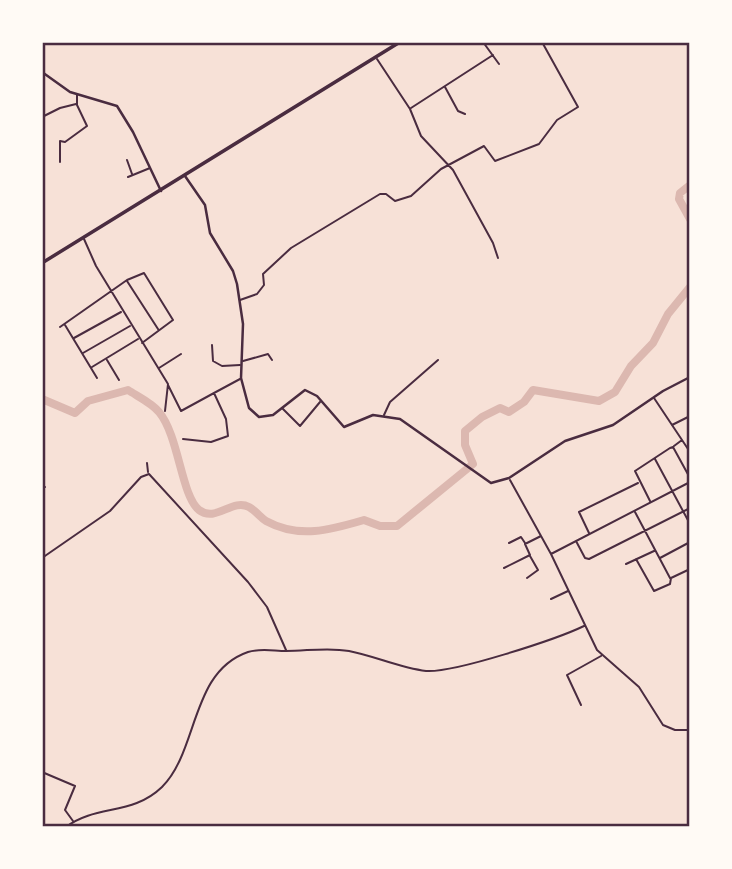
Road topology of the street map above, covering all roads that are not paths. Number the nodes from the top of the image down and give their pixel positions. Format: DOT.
graph roads {
  1 [pos="400,42"];
  2 [pos="483,42"];
  3 [pos="541,42"];
  4 [pos="493,55"];
  5 [pos="375,57"];
  6 [pos="499,64"];
  7 [pos="42,72"];
  8 [pos="444,86"];
  9 [pos="77,94"];
  10 [pos="77,104"];
  11 [pos="410,109"];
  12 [pos="465,114"];
  13 [pos="42,117"];
  14 [pos="127,160"];
  15 [pos="60,162"];
  16 [pos="448,164"];
  17 [pos="151,168"];
  18 [pos="133,176"];
  19 [pos="185,176"];
  20 [pos="128,177"];
  21 [pos="161,191"];
  22 [pos="83,237"];
  23 [pos="498,258"];
  24 [pos="42,263"];
  25 [pos="127,280"];
  26 [pos="111,293"];
  27 [pos="240,300"];
  28 [pos="122,311"];
  29 [pos="65,324"];
  30 [pos="131,326"];
  31 [pos="60,327"];
  32 [pos="158,329"];
  33 [pos="139,338"];
  34 [pos="73,339"];
  35 [pos="142,343"];
  36 [pos="212,345"];
  37 [pos="82,354"];
  38 [pos="181,354"];
  39 [pos="106,358"];
  40 [pos="272,360"];
  41 [pos="438,360"];
  42 [pos="242,363"];
  43 [pos="91,368"];
  44 [pos="158,368"];
  45 [pos="690,376"];
  46 [pos="97,378"];
  47 [pos="241,378"];
  48 [pos="119,380"];
  49 [pos="167,384"];
  50 [pos="215,393"];
  51 [pos="653,397"];
  52 [pos="166,401"];
  53 [pos="175,401"];
  54 [pos="320,402"];
  55 [pos="281,408"];
  56 [pos="165,411"];
  57 [pos="384,416"];
  58 [pos="690,416"];
  59 [pos="671,425"];
  60 [pos="183,439"];
  61 [pos="682,440"];
  62 [pos="673,447"];
  63 [pos="690,452"];
  64 [pos="655,458"];
  65 [pos="147,463"];
  66 [pos="149,474"];
  67 [pos="509,478"];
  68 [pos="690,480"];
  69 [pos="640,482"];
  70 [pos="673,491"];
  71 [pos="651,502"];
  72 [pos="690,508"];
  73 [pos="635,510"];
  74 [pos="684,512"];
  75 [pos="690,524"];
  76 [pos="645,530"];
  77 [pos="589,533"];
  78 [pos="542,536"];
  79 [pos="576,540"];
  80 [pos="690,542"];
  81 [pos="509,543"];
  82 [pos="525,544"];
  83 [pos="654,551"];
  84 [pos="551,554"];
  85 [pos="530,555"];
  86 [pos="42,558"];
  87 [pos="659,558"];
  88 [pos="636,559"];
  89 [pos="626,564"];
  90 [pos="504,568"];
  91 [pos="690,569"];
  92 [pos="527,578"];
  93 [pos="671,578"];
  94 [pos="569,590"];
  95 [pos="551,599"];
  96 [pos="584,626"];
  97 [pos="286,651"];
  98 [pos="602,656"];
  99 [pos="581,705"];
  100 [pos="690,730"];
  101 [pos="42,772"];
  102 [pos="75,822"];
  103 [pos="66,827"];
  1 -- 5 [label="highway"];
  2 -- 4 [label="street"];
  3 -- 16 [label="street"];
  4 -- 6 [label="street"];
  4 -- 8 [label="street"];
  5 -- 11 [label="street"];
  5 -- 19 [label="highway"];
  7 -- 9 [label="street"];
  8 -- 11 [label="street"];
  8 -- 12 [label="street"];
  9 -- 10 [label="street"];
  9 -- 17 [label="street"];
  10 -- 13 [label="street"];
  10 -- 15 [label="street"];
  11 -- 16 [label="street"];
  14 -- 18 [label="street"];
  16 -- 23 [label="street"];
  16 -- 27 [label="street"];
  17 -- 18 [label="street"];
  17 -- 21 [label="street"];
  18 -- 20 [label="street"];
  19 -- 21 [label="highway"];
  19 -- 27 [label="street"];
  21 -- 22 [label="highway"];
  22 -- 24 [label="highway"];
  22 -- 26 [label="street"];
  25 -- 26 [label="street"];
  25 -- 32 [label="street"];
  25 -- 32 [label="street"];
  26 -- 28 [label="street"];
  26 -- 29 [label="street"];
  27 -- 42 [label="street"];
  28 -- 30 [label="street"];
  28 -- 34 [label="street"];
  29 -- 31 [label="street"];
  29 -- 34 [label="street"];
  30 -- 33 [label="street"];
  30 -- 37 [label="street"];
  32 -- 35 [label="street"];
  33 -- 35 [label="street"];
  33 -- 39 [label="street"];
  34 -- 37 [label="street"];
  35 -- 44 [label="street"];
  36 -- 42 [label="street"];
  37 -- 43 [label="street"];
  38 -- 44 [label="street"];
  39 -- 43 [label="street"];
  39 -- 48 [label="street"];
  40 -- 42 [label="street"];
  41 -- 57 [label="street"];
  42 -- 47 [label="street"];
  43 -- 46 [label="street"];
  44 -- 49 [label="street"];
  45 -- 51 [label="street"];
  47 -- 50 [label="street"];
  47 -- 55 [label="street"];
  49 -- 52 [label="street"];
  49 -- 53 [label="street"];
  50 -- 53 [label="street"];
  50 -- 60 [label="street"];
  51 -- 59 [label="street"];
  51 -- 67 [label="street"];
  52 -- 53 [label="street"];
  52 -- 56 [label="street"];
  54 -- 55 [label="street"];
  54 -- 55 [label="street"];
  54 -- 57 [label="street"];
  57 -- 67 [label="street"];
  58 -- 59 [label="street"];
  59 -- 61 [label="street"];
  61 -- 62 [label="street"];
  61 -- 63 [label="street"];
  62 -- 64 [label="street"];
  62 -- 68 [label="street"];
  64 -- 69 [label="street"];
  64 -- 70 [label="street"];
  65 -- 66 [label="street"];
  66 -- 86 [label="street"];
  66 -- 97 [label="street"];
  67 -- 78 [label="street"];
  68 -- 70 [label="street"];
  69 -- 71 [label="street"];
  69 -- 77 [label="street"];
  70 -- 71 [label="street"];
  70 -- 74 [label="street"];
  71 -- 73 [label="street"];
  72 -- 74 [label="street"];
  73 -- 76 [label="street"];
  73 -- 77 [label="street"];
  74 -- 75 [label="street"];
  74 -- 76 [label="street"];
  76 -- 79 [label="street"];
  76 -- 83 [label="street"];
  77 -- 79 [label="street"];
  78 -- 82 [label="street"];
  78 -- 84 [label="street"];
  79 -- 84 [label="street"];
  80 -- 87 [label="street"];
  81 -- 82 [label="street"];
  82 -- 85 [label="street"];
  83 -- 87 [label="street"];
  83 -- 88 [label="street"];
  84 -- 94 [label="street"];
  85 -- 90 [label="street"];
  85 -- 92 [label="street"];
  87 -- 93 [label="street"];
  88 -- 89 [label="street"];
  88 -- 93 [label="street"];
  91 -- 93 [label="street"];
  94 -- 95 [label="street"];
  94 -- 96 [label="street"];
  96 -- 97 [label="street"];
  96 -- 98 [label="street"];
  97 -- 102 [label="street"];
  98 -- 99 [label="street"];
  98 -- 100 [label="street"];
  101 -- 102 [label="street"];
  102 -- 103 [label="street"];
}
